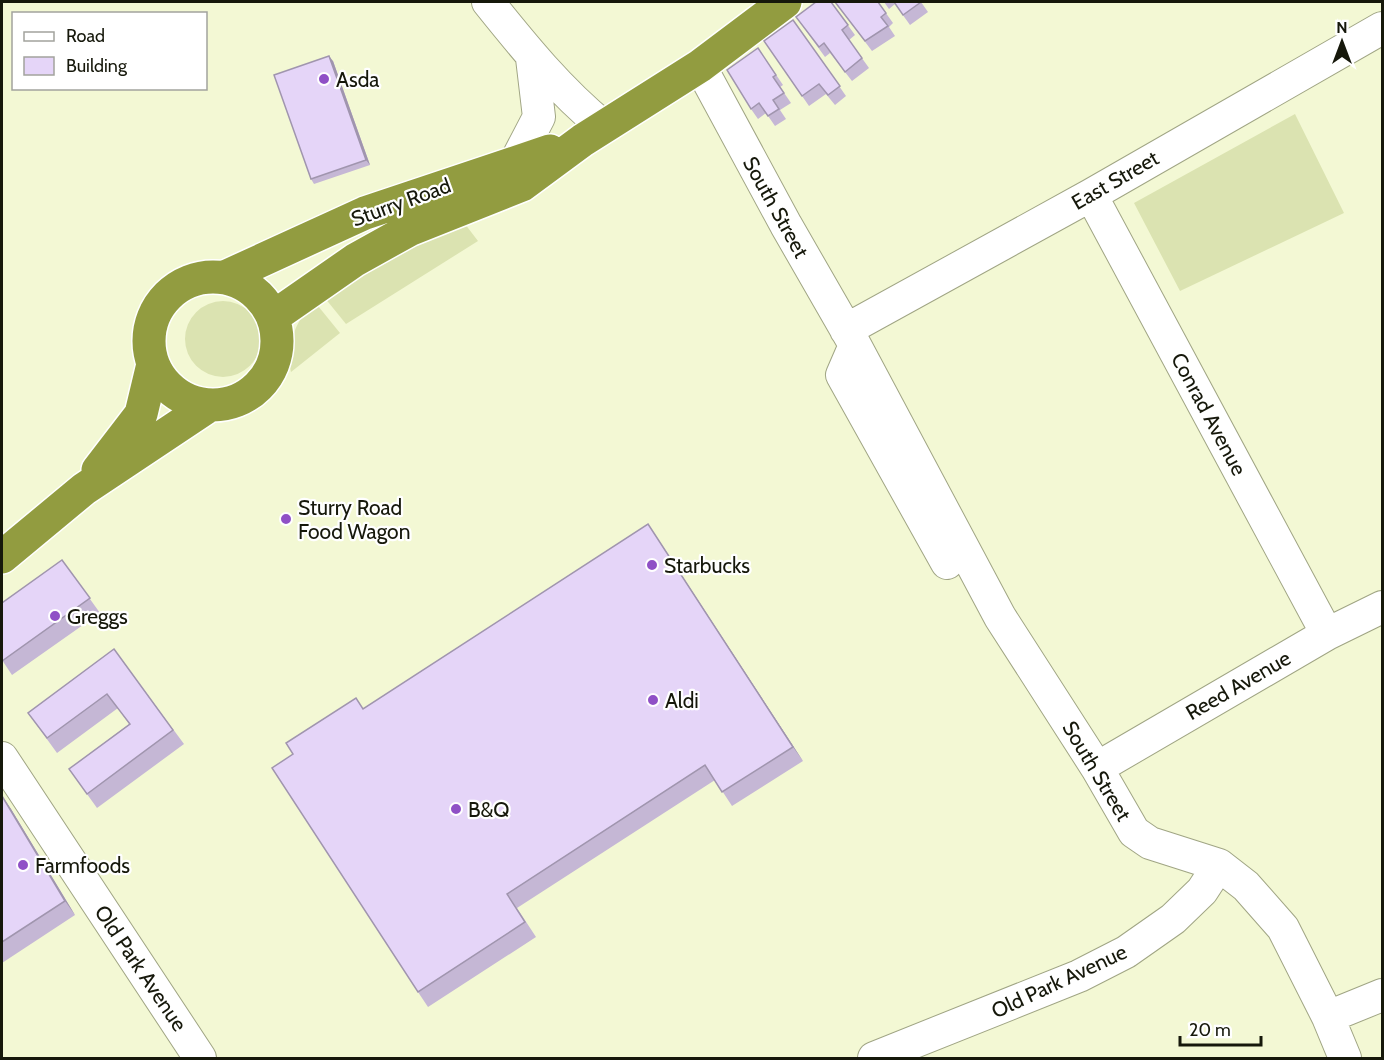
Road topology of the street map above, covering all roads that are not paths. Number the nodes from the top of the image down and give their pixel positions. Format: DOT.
graph roads {
  1 [pos="488,2"];
  2 [pos="785,2"];
  3 [pos="1383,28"];
  4 [pos="532,58"];
  5 [pos="700,66"];
  6 [pos="594,134"];
  7 [pos="515,164"];
  8 [pos="1091,195"];
  9 [pos="225,277"];
  10 [pos="273,317"];
  11 [pos="851,338"];
  12 [pos="153,364"];
  13 [pos="210,405"];
  14 [pos="84,489"];
  15 [pos="2,556"];
  16 [pos="1383,607"];
  17 [pos="1327,634"];
  18 [pos="2,758"];
  19 [pos="1097,768"];
  20 [pos="1219,865"];
  21 [pos="1383,994"];
  22 [pos="1328,1017"];
  23 [pos="200,1059"];
  24 [pos="874,1059"];
  25 [pos="1345,1059"];
  1 -- 4 [label="street"];
  2 -- 5 [label="highway, Sturry Road"];
  3 -- 8 [label="street, East Street"];
  4 -- 6 [label="street"];
  4 -- 7 [label="street"];
  5 -- 6 [label="highway, Sturry Road"];
  5 -- 11 [label="street, South Street"];
  6 -- 7 [label="highway, Sturry Road"];
  6 -- 10 [label="highway, Sturry Road"];
  7 -- 9 [label="highway, Sturry Road"];
  8 -- 11 [label="street, East Street"];
  8 -- 17 [label="street, Conrad Avenue"];
  9 -- 10 [label="highway, Sturry Road"];
  9 -- 12 [label="highway, Sturry Road"];
  10 -- 13 [label="highway, Sturry Road"];
  11 -- 19 [label="street, South Street"];
  12 -- 13 [label="highway, Sturry Road"];
  12 -- 14 [label="highway, Sturry Road"];
  13 -- 14 [label="highway, Sturry Road"];
  14 -- 15 [label="highway, Sturry Road"];
  16 -- 17 [label="street, Reed Avenue"];
  17 -- 19 [label="street, Reed Avenue"];
  18 -- 23 [label="street, Old Park Avenue"];
  19 -- 20 [label="street, South Street"];
  20 -- 22 [label="street, South Street"];
  20 -- 24 [label="street, Old Park Avenue"];
  21 -- 22 [label="street"];
  22 -- 25 [label="street, South Street"];
}
